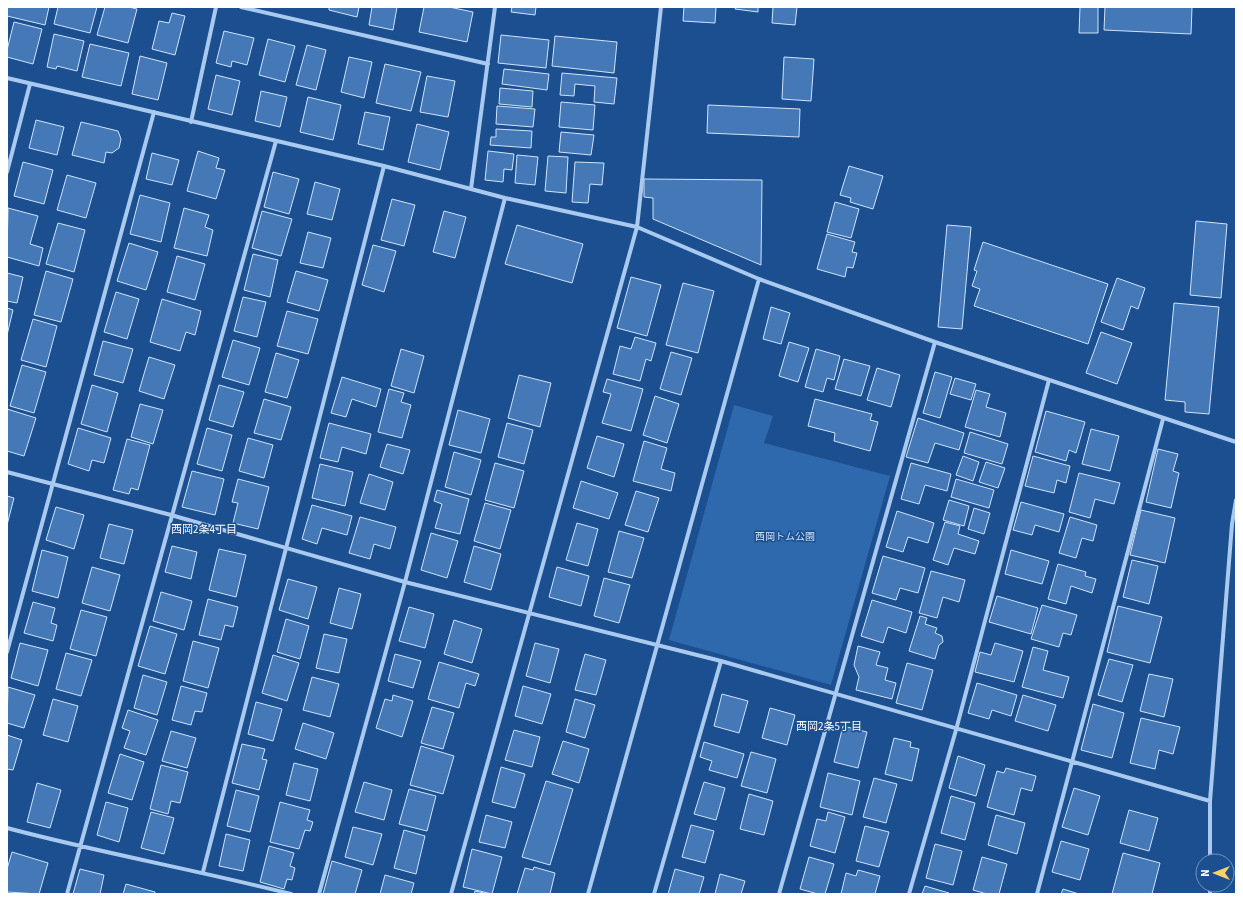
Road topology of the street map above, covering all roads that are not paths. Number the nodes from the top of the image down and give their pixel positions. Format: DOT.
graph roads {
  1 [pos="216,7"];
  2 [pos="241,7"];
  3 [pos="494,7"];
  4 [pos="661,7"];
  5 [pos="488,64"];
  6 [pos="7,78"];
  7 [pos="30,84"];
  8 [pos="154,112"];
  9 [pos="191,122"];
  10 [pos="276,141"];
  11 [pos="384,166"];
  12 [pos="7,172"];
  13 [pos="472,189"];
  14 [pos="505,198"];
  15 [pos="637,228"];
  16 [pos="759,279"];
  17 [pos="935,342"];
  18 [pos="1049,380"];
  19 [pos="1163,418"];
  20 [pos="1236,442"];
  21 [pos="7,472"];
  22 [pos="52,485"];
  23 [pos="1236,500"];
  24 [pos="171,515"];
  25 [pos="286,548"];
  26 [pos="405,582"];
  27 [pos="530,612"];
  28 [pos="657,645"];
  29 [pos="7,652"];
  30 [pos="721,662"];
  31 [pos="836,695"];
  32 [pos="956,730"];
  33 [pos="1072,762"];
  34 [pos="1210,801"];
  35 [pos="7,828"];
  36 [pos="80,847"];
  37 [pos="1210,853"];
  38 [pos="203,872"];
  39 [pos="67,894"];
  40 [pos="291,894"];
  41 [pos="319,894"];
  42 [pos="451,894"];
  43 [pos="588,894"];
  44 [pos="654,894"];
  45 [pos="779,894"];
  46 [pos="909,894"];
  47 [pos="1037,894"];
  1 -- 9 [label="street"];
  2 -- 5 [label="street"];
  3 -- 5 [label="street"];
  4 -- 15 [label="street"];
  5 -- 13 [label="street"];
  6 -- 7 [label="street"];
  7 -- 8 [label="street"];
  7 -- 12 [label="street"];
  8 -- 9 [label="street"];
  8 -- 22 [label="street"];
  9 -- 10 [label="street"];
  10 -- 11 [label="street"];
  10 -- 24 [label="street"];
  11 -- 13 [label="street"];
  11 -- 25 [label="street"];
  13 -- 14 [label="street"];
  14 -- 15 [label="street"];
  14 -- 26 [label="street"];
  15 -- 16 [label="street"];
  15 -- 27 [label="street"];
  16 -- 17 [label="street"];
  16 -- 28 [label="street"];
  17 -- 18 [label="street"];
  17 -- 31 [label="street"];
  18 -- 19 [label="street"];
  18 -- 32 [label="street"];
  19 -- 20 [label="street"];
  19 -- 33 [label="street"];
  21 -- 22 [label="street"];
  22 -- 24 [label="street"];
  22 -- 29 [label="street"];
  23 -- 34 [label="street"];
  24 -- 25 [label="street"];
  24 -- 36 [label="street"];
  25 -- 26 [label="street"];
  25 -- 38 [label="street"];
  26 -- 27 [label="street"];
  26 -- 41 [label="street"];
  27 -- 28 [label="street"];
  27 -- 42 [label="street"];
  28 -- 30 [label="street"];
  28 -- 43 [label="street"];
  30 -- 31 [label="street"];
  30 -- 44 [label="street"];
  31 -- 32 [label="street"];
  31 -- 45 [label="street"];
  32 -- 33 [label="street"];
  32 -- 46 [label="street"];
  33 -- 34 [label="street"];
  33 -- 47 [label="street"];
  34 -- 37 [label="street"];
  35 -- 36 [label="street"];
  36 -- 38 [label="street"];
  36 -- 39 [label="street"];
  38 -- 40 [label="street"];
}
